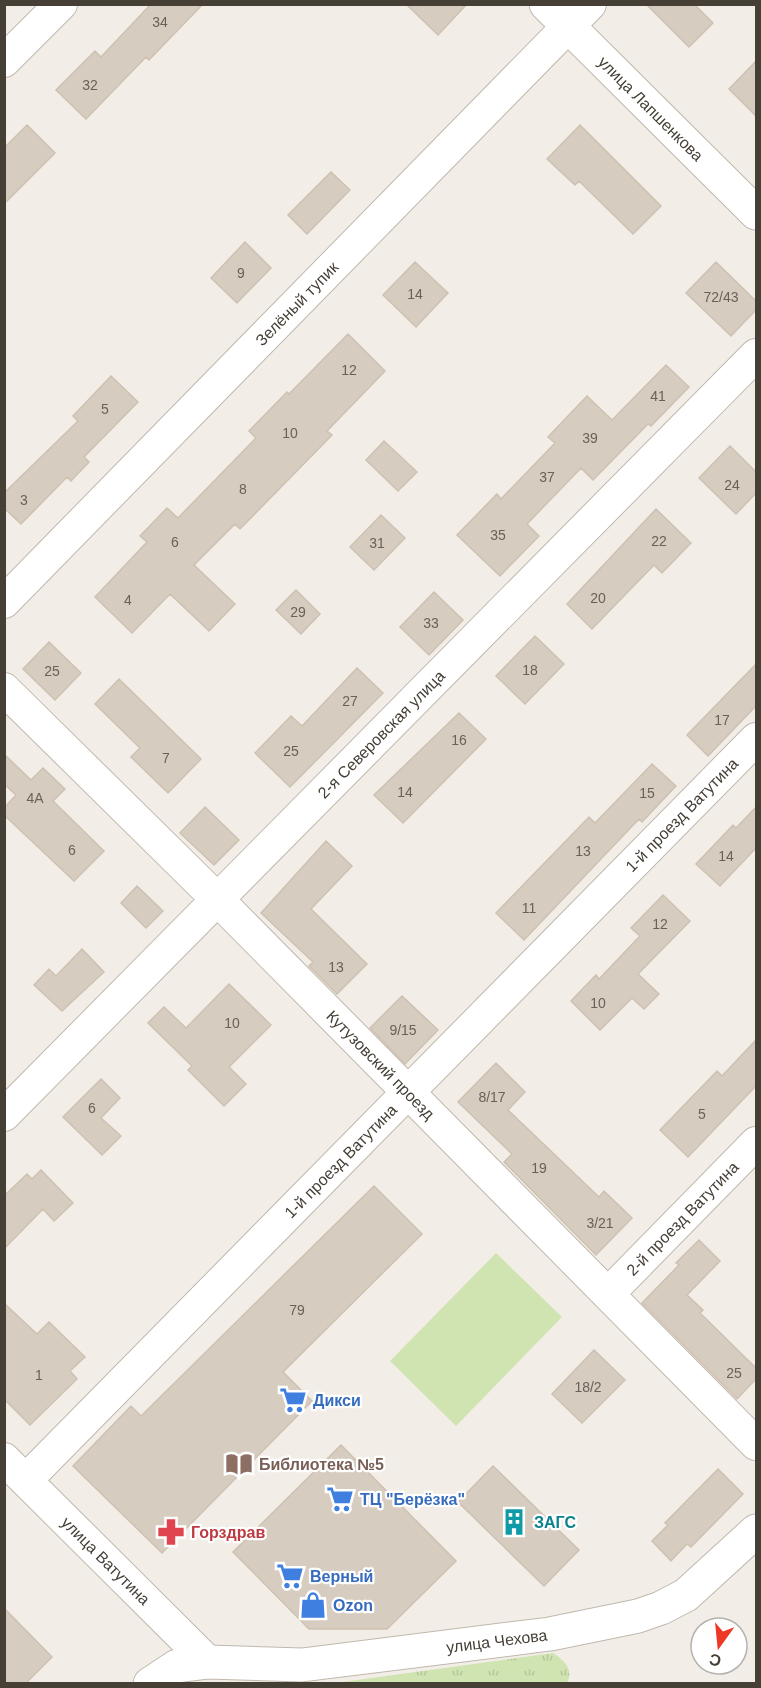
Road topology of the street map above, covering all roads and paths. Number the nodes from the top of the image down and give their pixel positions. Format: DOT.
graph roads {
  1 [pos="61,4"];
  2 [pos="568,12"];
  3 [pos="4,61"];
  4 [pos="756,213"];
  5 [pos="756,355"];
  6 [pos="4,602"];
  7 [pos="4,689"];
  8 [pos="756,739"];
  9 [pos="217,899"];
  10 [pos="409,1092"];
  11 [pos="7,1109"];
  12 [pos="756,1143"];
  13 [pos="608,1294"];
  14 [pos="756,1444"];
  15 [pos="15,1470"];
  16 [pos="756,1531"];
  17 [pos="208,1662"];
  18 [pos="150,1683"];
  1 -- 3 [label="street"];
  2 -- 4 [label="street, улица Лапшенкова"];
  2 -- 6 [label="street, Зелёный тупик"];
  5 -- 9 [label="street, 2-я Северовская улица"];
  7 -- 9 [label="street, Кутузовский проезд"];
  8 -- 10 [label="street, 1-й проезд Ватутина"];
  9 -- 10 [label="street, Кутузовский проезд"];
  9 -- 11 [label="street, 2-я Северовская улица"];
  10 -- 13 [label="street, Кутузовский проезд"];
  10 -- 15 [label="street, 1-й проезд Ватутина"];
  12 -- 13 [label="street, 2-й проезд Ватутина"];
  13 -- 14 [label="street, Кутузовский проезд"];
  15 -- 17 [label="street, улица Ватутина"];
  16 -- 17 [label="street, улица Чехова"];
  17 -- 18 [label="street, улица Чехова"];
}
